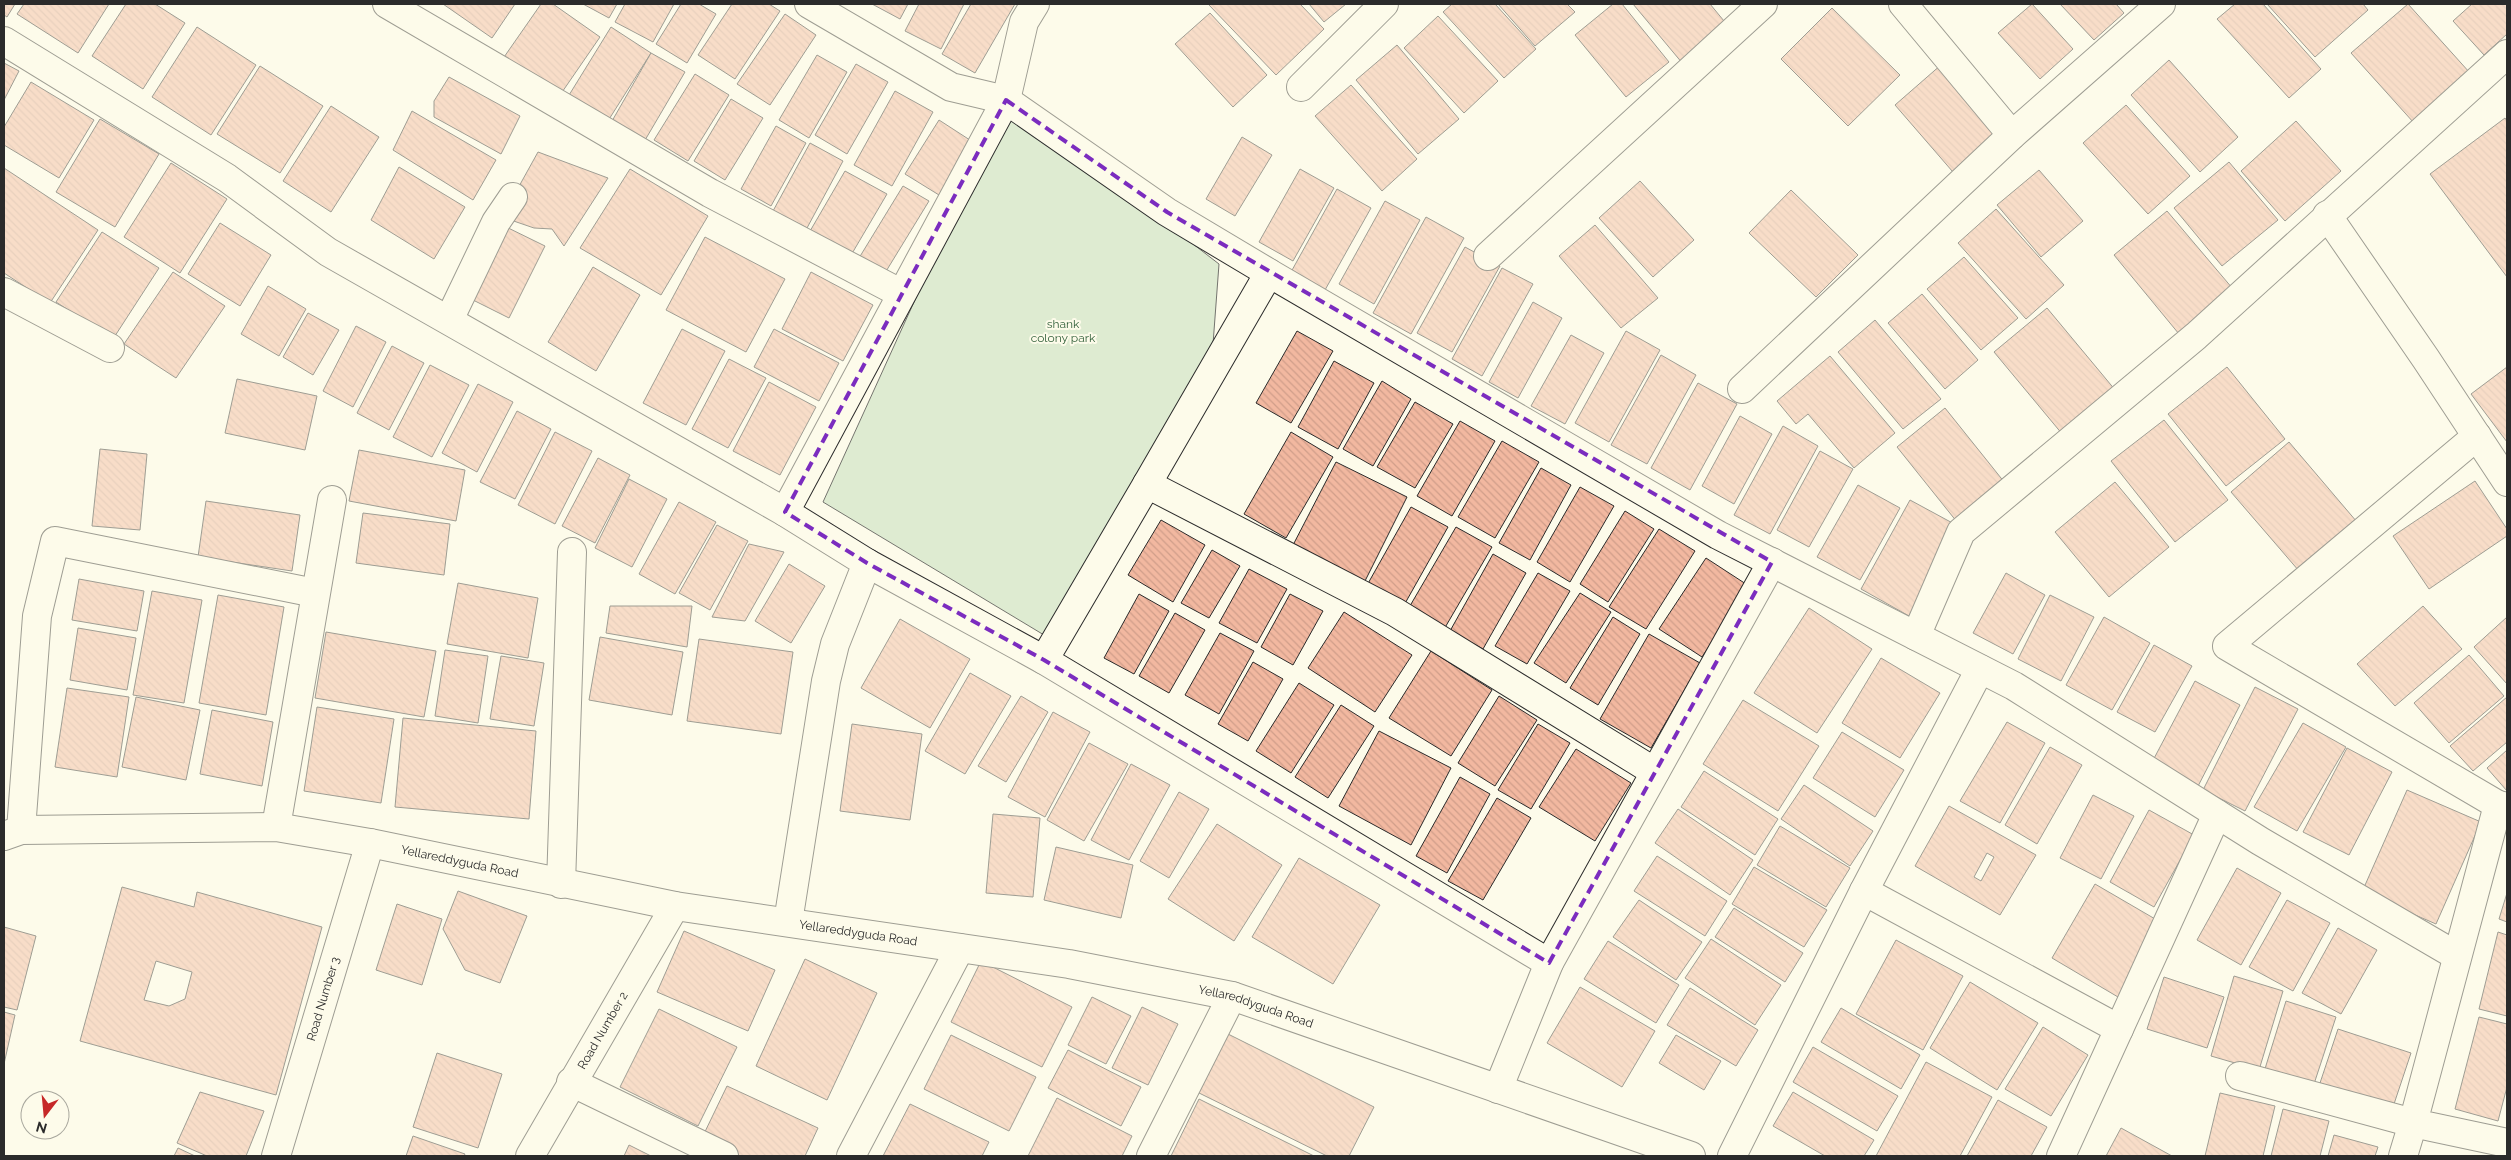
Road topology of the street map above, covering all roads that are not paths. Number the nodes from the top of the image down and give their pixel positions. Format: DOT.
graph roads {
  1 [pos="387,4"];
  2 [pos="809,4"];
  3 [pos="1035,4"];
  4 [pos="1384,4"];
  5 [pos="1763,4"];
  6 [pos="1903,4"];
  7 [pos="2161,4"];
  8 [pos="4,41"];
  9 [pos="2507,54"];
  10 [pos="1301,87"];
  11 [pos="1006,100"];
  12 [pos="2012,136"];
  13 [pos="513,197"];
  14 [pos="2328,215"];
  15 [pos="1488,256"];
  16 [pos="1269,273"];
  17 [pos="4,292"];
  18 [pos="900,293"];
  19 [pos="449,320"];
  20 [pos="110,348"];
  21 [pos="1742,388"];
  22 [pos="2477,436"];
  23 [pos="2507,482"];
  24 [pos="1147,484"];
  25 [pos="332,500"];
  26 [pos="785,512"];
  27 [pos="572,552"];
  28 [pos="1772,562"];
  29 [pos="867,563"];
  30 [pos="315,593"];
  31 [pos="1916,636"];
  32 [pos="1044,660"];
  33 [pos="1980,669"];
  34 [pos="1656,772"];
  35 [pos="2502,806"];
  36 [pos="2217,814"];
  37 [pos="276,827"];
  38 [pos="12,833"];
  39 [pos="370,843"];
  40 [pos="561,884"];
  41 [pos="1864,891"];
  42 [pos="674,906"];
  43 [pos="788,922"];
  44 [pos="960,948"];
  45 [pos="2457,956"];
  46 [pos="1549,963"];
  47 [pos="1232,996"];
  48 [pos="2119,1029"];
  49 [pos="2240,1076"];
  50 [pos="571,1082"];
  51 [pos="1498,1089"];
  52 [pos="2413,1123"];
  53 [pos="2507,1142"];
  54 [pos="276,1156"];
  55 [pos="530,1156"];
  56 [pos="724,1156"];
  57 [pos="851,1156"];
  58 [pos="1150,1156"];
  59 [pos="1691,1156"];
  60 [pos="1732,1156"];
  61 [pos="2061,1156"];
  62 [pos="2403,1156"];
  1 -- 18 [label="street"];
  2 -- 11 [label="street"];
  3 -- 11 [label="street"];
  4 -- 10 [label="street"];
  5 -- 15 [label="street"];
  6 -- 12 [label="street"];
  7 -- 12 [label="street"];
  8 -- 19 [label="street"];
  9 -- 14 [label="street"];
  11 -- 16 [label="street"];
  11 -- 18 [label="street"];
  12 -- 21 [label="street"];
  13 -- 19 [label="street"];
  14 -- 22 [label="street"];
  14 -- 31 [label="street"];
  16 -- 24 [label="street"];
  16 -- 28 [label="street"];
  17 -- 20 [label="street"];
  18 -- 26 [label="street"];
  19 -- 26 [label="street"];
  22 -- 23 [label="street"];
  22 -- 35 [label="street"];
  24 -- 32 [label="street"];
  24 -- 34 [label="street"];
  25 -- 30 [label="street"];
  26 -- 29 [label="street"];
  27 -- 40 [label="street"];
  28 -- 31 [label="street"];
  28 -- 34 [label="street"];
  29 -- 32 [label="street"];
  29 -- 43 [label="street"];
  30 -- 37 [label="street"];
  30 -- 38 [label="street"];
  31 -- 33 [label="street"];
  32 -- 46 [label="street"];
  33 -- 36 [label="street"];
  33 -- 41 [label="street"];
  34 -- 46 [label="street"];
  35 -- 45 [label="street"];
  36 -- 45 [label="street"];
  36 -- 48 [label="street"];
  37 -- 38 [label="street, Yellareddyguda Road"];
  37 -- 39 [label="street, Yellareddyguda Road"];
  39 -- 40 [label="street, Yellareddyguda Road"];
  39 -- 54 [label="street, Road Number 3"];
  40 -- 42 [label="street, Yellareddyguda Road"];
  41 -- 48 [label="street"];
  41 -- 60 [label="street"];
  42 -- 43 [label="street, Yellareddyguda Road"];
  42 -- 50 [label="street, Road Number 2"];
  43 -- 44 [label="street, Yellareddyguda Road"];
  44 -- 47 [label="street, Yellareddyguda Road"];
  44 -- 57 [label="street"];
  45 -- 52 [label="street"];
  46 -- 51 [label="street"];
  47 -- 51 [label="street, Yellareddyguda Road"];
  47 -- 58 [label="street"];
  48 -- 61 [label="street"];
  49 -- 52 [label="street"];
  50 -- 55 [label="street, Road Number 2"];
  50 -- 56 [label="street"];
  51 -- 59 [label="street, Yellareddyguda Road"];
  52 -- 53 [label="street"];
  52 -- 62 [label="street"];
}
